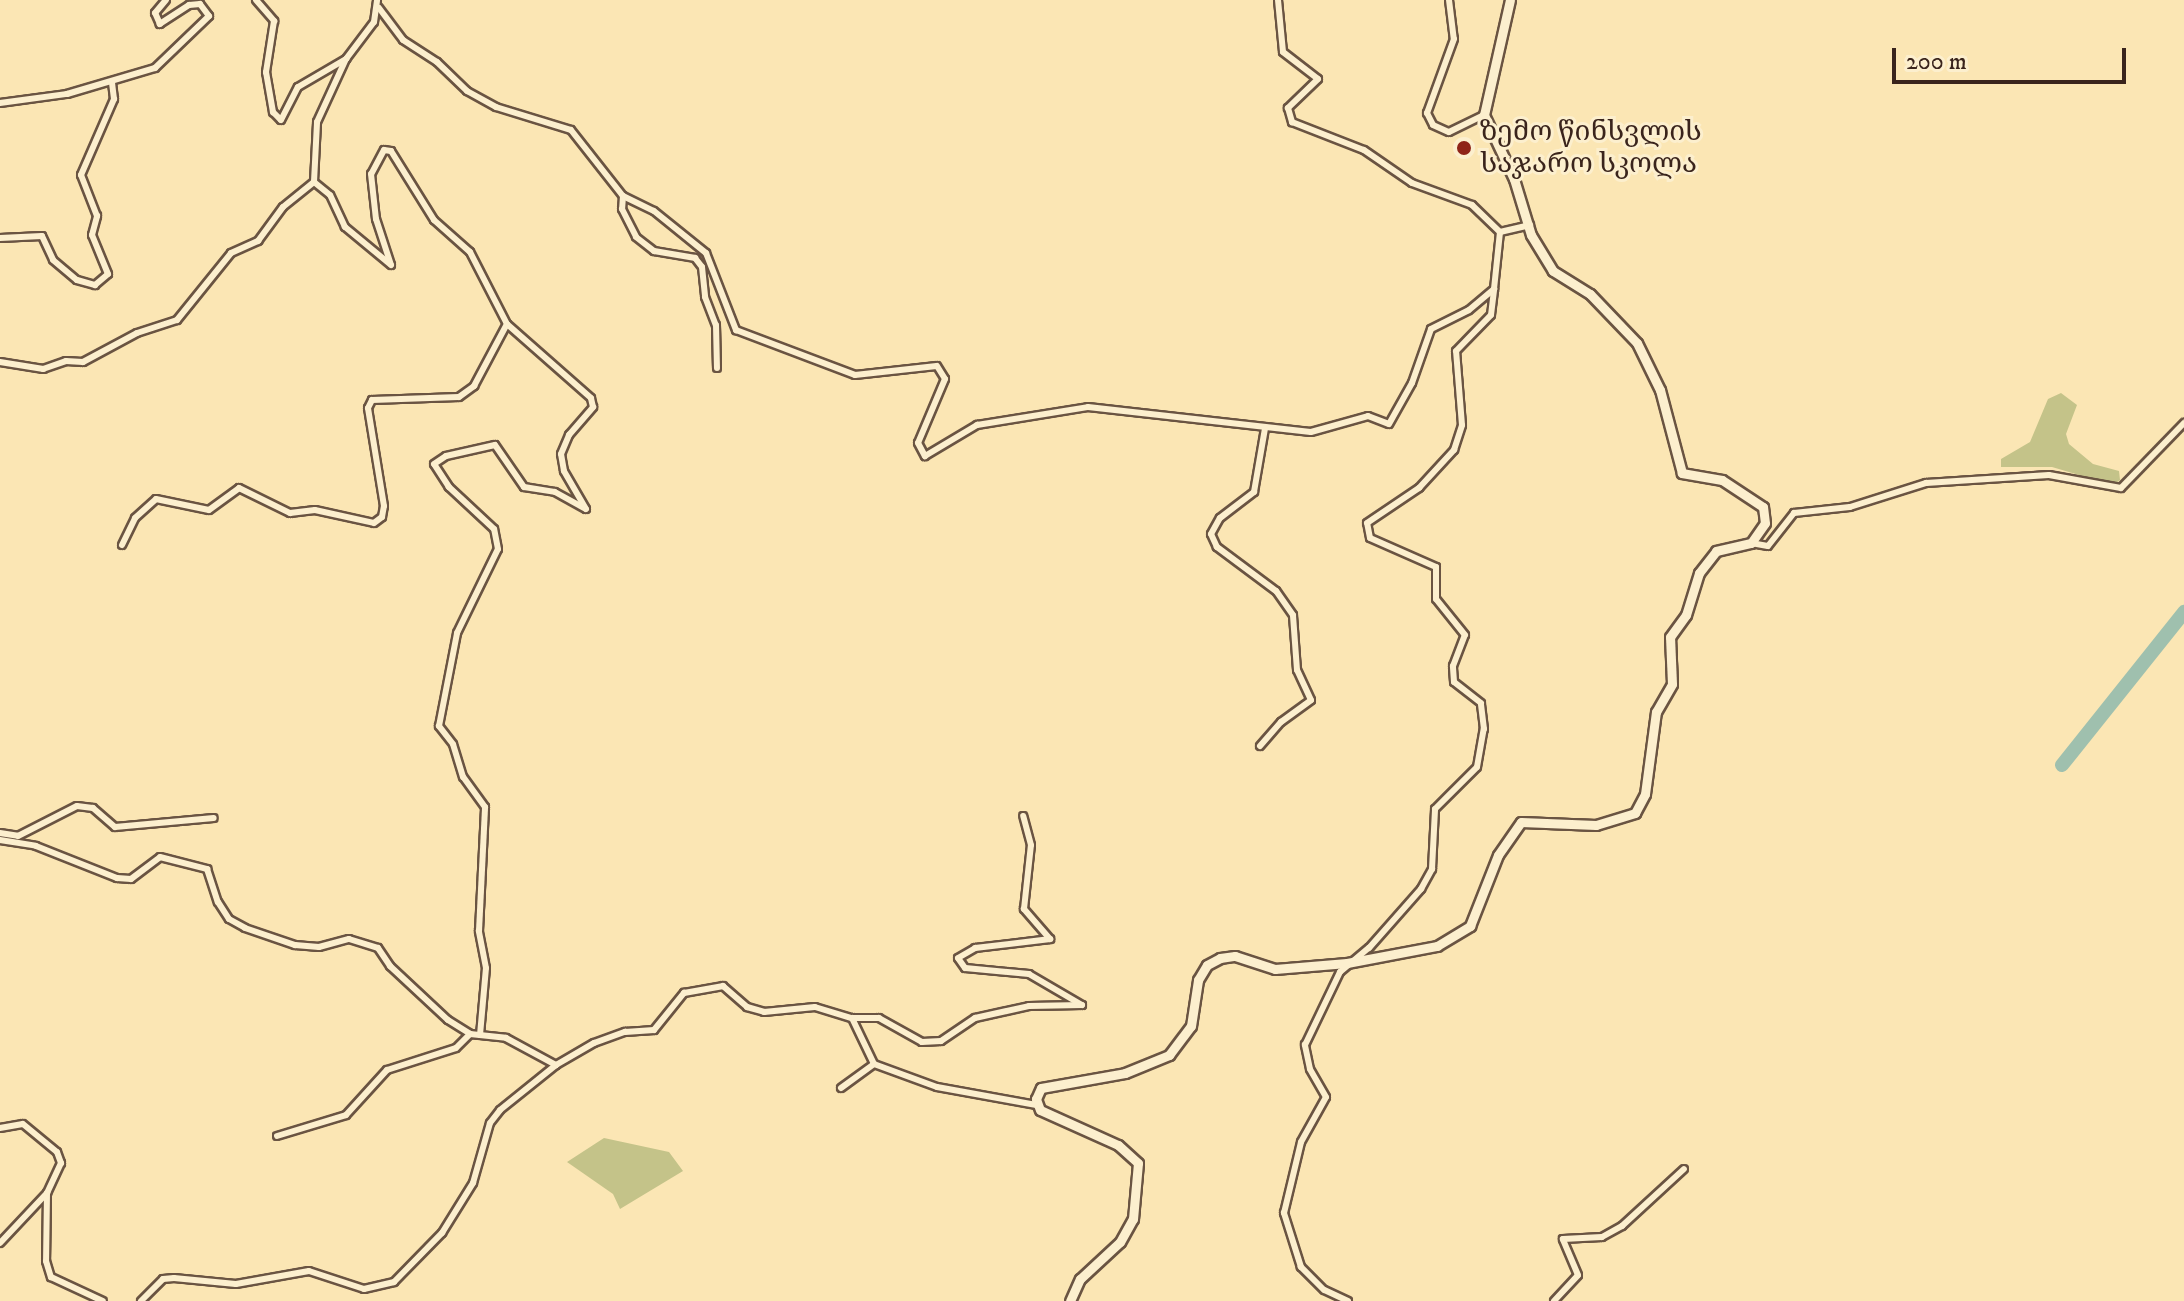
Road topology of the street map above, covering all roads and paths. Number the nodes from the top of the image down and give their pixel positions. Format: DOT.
graph roads {
  1 [pos="166,0"];
  2 [pos="256,0"];
  3 [pos="377,0"];
  4 [pos="1278,0"];
  5 [pos="1449,0"];
  6 [pos="1510,0"];
  7 [pos="379,8"];
  8 [pos="346,59"];
  9 [pos="112,82"];
  10 [pos="0,103"];
  11 [pos="1484,115"];
  12 [pos="314,182"];
  13 [pos="623,196"];
  14 [pos="1530,225"];
  15 [pos="1500,232"];
  16 [pos="0,238"];
  17 [pos="1494,289"];
  18 [pos="507,324"];
  19 [pos="0,362"];
  20 [pos="717,368"];
  21 [pos="2184,423"];
  22 [pos="1265,428"];
  23 [pos="1751,543"];
  24 [pos="122,545"];
  25 [pos="1260,746"];
  26 [pos="1023,816"];
  27 [pos="214,818"];
  28 [pos="0,833"];
  29 [pos="0,840"];
  30 [pos="1347,963"];
  31 [pos="852,1018"];
  32 [pos="470,1034"];
  33 [pos="480,1035"];
  34 [pos="874,1064"];
  35 [pos="556,1065"];
  36 [pos="841,1088"];
  37 [pos="1036,1105"];
  38 [pos="0,1128"];
  39 [pos="277,1136"];
  40 [pos="1684,1169"];
  41 [pos="47,1193"];
  42 [pos="0,1243"];
  43 [pos="103,1301"];
  44 [pos="141,1301"];
  45 [pos="1070,1301"];
  46 [pos="1348,1301"];
  47 [pos="1554,1301"];
  1 -- 9 [label="street"];
  2 -- 8 [label="street"];
  3 -- 7 [label="street"];
  4 -- 15 [label="street"];
  5 -- 11 [label="street"];
  6 -- 11 [label="street"];
  7 -- 8 [label="street"];
  7 -- 13 [label="street"];
  8 -- 12 [label="street"];
  9 -- 10 [label="street"];
  9 -- 16 [label="street"];
  11 -- 14 [label="street"];
  12 -- 18 [label="street"];
  12 -- 19 [label="street"];
  13 -- 20 [label="street"];
  13 -- 22 [label="street"];
  14 -- 15 [label="street"];
  14 -- 23 [label="street"];
  15 -- 17 [label="street"];
  17 -- 22 [label="street"];
  17 -- 30 [label="street"];
  18 -- 24 [label="street"];
  18 -- 33 [label="street"];
  21 -- 23 [label="street"];
  22 -- 25 [label="street"];
  23 -- 30 [label="street"];
  26 -- 31 [label="street"];
  27 -- 28 [label="street"];
  29 -- 32 [label="street"];
  30 -- 37 [label="street"];
  30 -- 46 [label="street"];
  31 -- 34 [label="street"];
  31 -- 35 [label="street"];
  32 -- 33 [label="street"];
  32 -- 39 [label="street"];
  33 -- 35 [label="street"];
  34 -- 36 [label="street"];
  34 -- 37 [label="street"];
  35 -- 44 [label="street"];
  37 -- 45 [label="street"];
  38 -- 41 [label="street"];
  40 -- 47 [label="street"];
  41 -- 42 [label="street"];
  41 -- 43 [label="street"];
}
